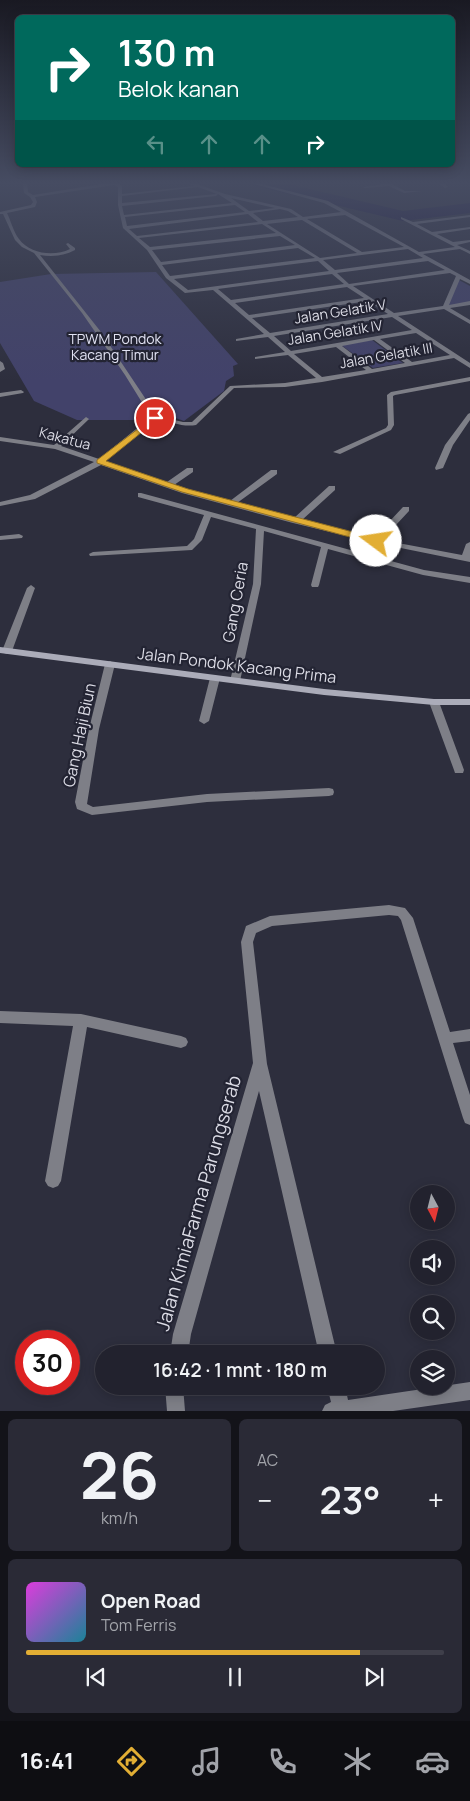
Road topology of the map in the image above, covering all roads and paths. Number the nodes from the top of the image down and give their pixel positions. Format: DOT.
graph roads {
  1 [pos="29,249"];
  2 [pos="73,249"];
  3 [pos="149,249"];
  4 [pos="260,249"];
  5 [pos="279,249"];
  6 [pos="305,249"];
  7 [pos="353,249"];
  8 [pos="400,249"];
  9 [pos="410,249"];
  10 [pos="453,249"];
  11 [pos="263,251"];
  12 [pos="36,253"];
  13 [pos="360,253"];
  14 [pos="419,253"];
  15 [pos="319,259"];
  16 [pos="428,259"];
  17 [pos="159,264"];
  18 [pos="451,271"];
  19 [pos="332,272"];
  20 [pos="458,276"];
  21 [pos="170,278"];
  22 [pos="470,282"];
  23 [pos="349,286"];
  24 [pos="215,289"];
  25 [pos="369,299"];
  26 [pos="230,302"];
  27 [pos="470,303"];
  28 [pos="445,307"];
  29 [pos="394,315"];
  30 [pos="248,317"];
  31 [pos="470,322"];
  32 [pos="418,331"];
  33 [pos="267,334"];
  34 [pos="375,338"];
  35 [pos="238,340"];
  36 [pos="336,344"];
  37 [pos="288,352"];
  38 [pos="455,356"];
  39 [pos="256,358"];
  40 [pos="0,363"];
  41 [pos="411,364"];
  42 [pos="470,366"];
  43 [pos="0,370"];
  44 [pos="370,370"];
  45 [pos="470,379"];
  46 [pos="322,380"];
  47 [pos="21,392"];
  48 [pos="0,395"];
  49 [pos="470,415"];
  50 [pos="155,418"];
  51 [pos="86,419"];
  52 [pos="0,439"];
  53 [pos="56,447"];
  54 [pos="337,452"];
  55 [pos="100,462"];
  56 [pos="439,468"];
  57 [pos="190,470"];
  58 [pos="274,472"];
  59 [pos="168,485"];
  60 [pos="332,488"];
  61 [pos="141,495"];
  62 [pos="232,503"];
  63 [pos="0,504"];
  64 [pos="406,509"];
  65 [pos="209,513"];
  66 [pos="296,521"];
  67 [pos="260,527"];
  68 [pos="18,536"];
  69 [pos="0,538"];
  70 [pos="376,541"];
  71 [pos="470,544"];
  72 [pos="325,545"];
  73 [pos="93,554"];
  74 [pos="467,559"];
  75 [pos="470,580"];
  76 [pos="315,585"];
  77 [pos="31,588"];
  78 [pos="3,651"];
  79 [pos="110,664"];
  80 [pos="214,678"];
  81 [pos="235,681"];
  82 [pos="434,702"];
  83 [pos="470,702"];
  84 [pos="204,721"];
  85 [pos="459,770"];
  86 [pos="329,792"];
  87 [pos="0,1017"];
  88 [pos="81,1020"];
  89 [pos="470,1035"];
  90 [pos="446,1038"];
  91 [pos="181,1042"];
  92 [pos="260,1064"];
  93 [pos="470,1118"];
  94 [pos="52,1180"];
  95 [pos="180,1345"];
  96 [pos="326,1345"];
  97 [pos="470,1390"];
  98 [pos="175,1395"];
  99 [pos="336,1395"];
  100 [pos="336,1410"];
  101 [pos="176,1411"];
  1 -- 12 [label="street"];
  2 -- 12 [label="street"];
  3 -- 17 [label="street"];
  4 -- 11 [label="street"];
  5 -- 11 [label="street"];
  6 -- 15 [label="street"];
  7 -- 13 [label="street"];
  8 -- 13 [label="street"];
  9 -- 14 [label="street"];
  10 -- 14 [label="street"];
  11 -- 17 [label="street"];
  12 -- 50 [label="street"];
  13 -- 15 [label="street"];
  14 -- 16 [label="street"];
  15 -- 19 [label="street"];
  15 -- 21 [label="street"];
  16 -- 18 [label="street"];
  16 -- 19 [label="street"];
  17 -- 21 [label="street"];
  18 -- 20 [label="street"];
  18 -- 23 [label="street"];
  19 -- 23 [label="street"];
  19 -- 24 [label="street"];
  20 -- 22 [label="street"];
  20 -- 28 [label="street"];
  21 -- 24 [label="street"];
  23 -- 25 [label="street"];
  23 -- 26 [label="street"];
  24 -- 26 [label="street"];
  25 -- 29 [label="street"];
  25 -- 30 [label="street"];
  26 -- 30 [label="street"];
  27 -- 28 [label="street, Jalan Gelatik V"];
  28 -- 29 [label="street, Jalan Gelatik V"];
  28 -- 31 [label="street"];
  29 -- 32 [label="street"];
  29 -- 33 [label="street, Jalan Gelatik V"];
  30 -- 33 [label="street"];
  32 -- 34 [label="street, Jalan Gelatik IV"];
  32 -- 38 [label="street"];
  33 -- 35 [label="street, Jalan Gelatik V"];
  33 -- 37 [label="street"];
  34 -- 36 [label="street, Jalan Gelatik IV"];
  34 -- 41 [label="street"];
  36 -- 37 [label="street, Jalan Gelatik IV"];
  36 -- 44 [label="street"];
  37 -- 39 [label="street, Jalan Gelatik IV"];
  37 -- 46 [label="street"];
  38 -- 41 [label="street, Jalan Gelatik III"];
  38 -- 42 [label="street"];
  40 -- 43 [label="street"];
  41 -- 44 [label="street, Jalan Gelatik III"];
  44 -- 46 [label="street, Jalan Gelatik III"];
  45 -- 54 [label="street"];
  46 -- 50 [label="street, Jalan Gelatik III"];
  47 -- 48 [label="street"];
  49 -- 56 [label="street"];
  50 -- 55 [label="street"];
  51 -- 53 [label="street"];
  52 -- 53 [label="street, Kakatua"];
  53 -- 55 [label="street, Kakatua"];
  55 -- 59 [label="street, Kakatua"];
  55 -- 63 [label="street"];
  57 -- 59 [label="street"];
  58 -- 62 [label="street"];
  59 -- 62 [label="street, Kakatua"];
  60 -- 66 [label="street"];
  61 -- 65 [label="street"];
  62 -- 66 [label="street, Kakatua"];
  64 -- 70 [label="street"];
  65 -- 67 [label="street"];
  65 -- 73 [label="street"];
  66 -- 70 [label="street, Kakatua"];
  67 -- 72 [label="street"];
  67 -- 81 [label="street, Gang Ceria"];
  68 -- 69 [label="street"];
  70 -- 74 [label="street, Kakatua"];
  71 -- 74 [label="street"];
  72 -- 75 [label="street"];
  72 -- 76 [label="street"];
  77 -- 78 [label="street"];
  78 -- 79 [label="street, Jalan Pondok Kacang Prima"];
  79 -- 80 [label="street, Jalan Pondok Kacang Prima"];
  79 -- 86 [label="street, Gang Haji Biun"];
  80 -- 81 [label="street, Jalan Pondok Kacang Prima"];
  80 -- 84 [label="street"];
  81 -- 82 [label="street, Jalan Pondok Kacang Prima"];
  82 -- 83 [label="street, Jalan Pondok Kacang Prima"];
  82 -- 85 [label="street"];
  87 -- 88 [label="street"];
  88 -- 91 [label="street"];
  88 -- 94 [label="street"];
  89 -- 90 [label="street"];
  90 -- 92 [label="street, Jalan KimiaFarma Parungserab"];
  90 -- 93 [label="street"];
  92 -- 95 [label="street, Jalan KimiaFarma Parungserab"];
  92 -- 96 [label="street, Jalan KimiaFarma Parungserab"];
  97 -- 100 [label="street"];
  98 -- 101 [label="street"];
  99 -- 100 [label="street"];
}
